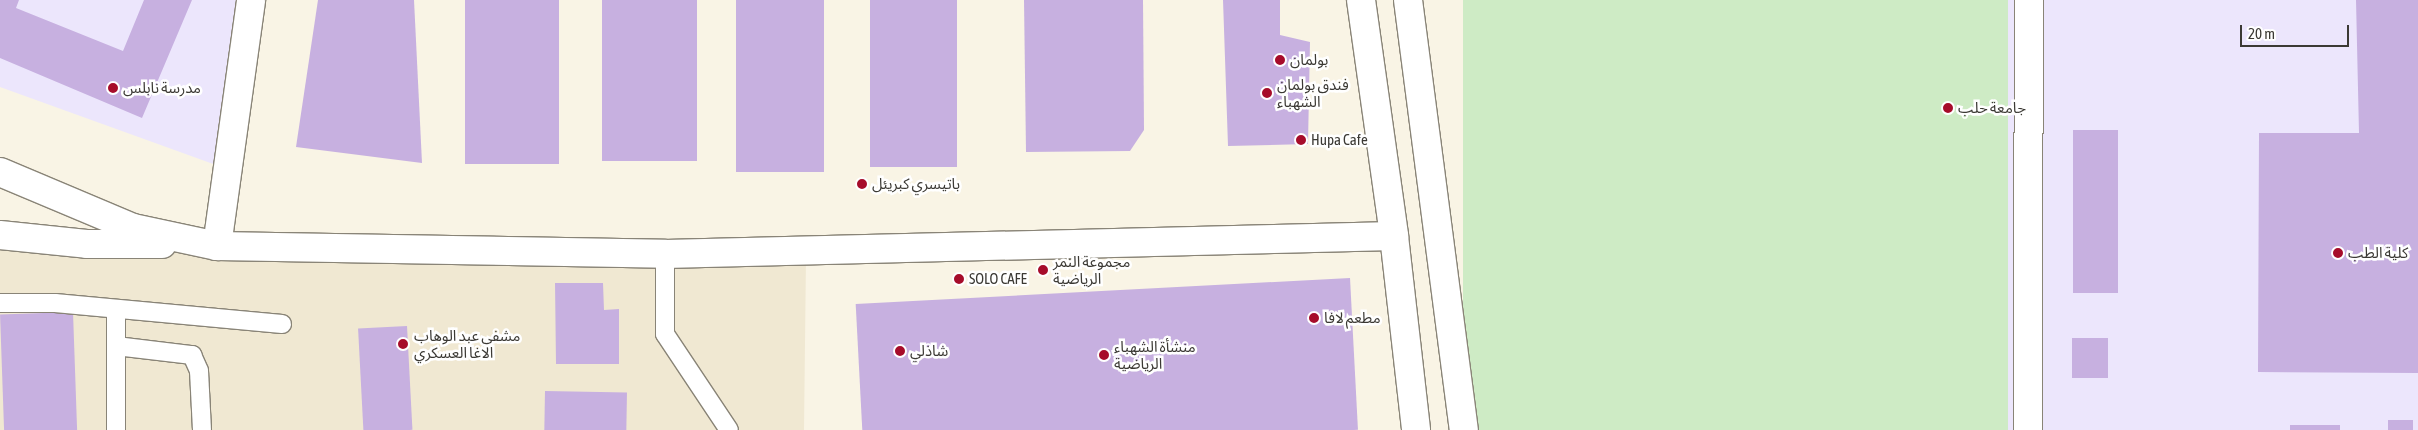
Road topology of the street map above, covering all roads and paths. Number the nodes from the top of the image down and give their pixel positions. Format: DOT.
graph roads {
  1 [pos="251,0"];
  2 [pos="1361,0"];
  3 [pos="1408,0"];
  4 [pos="2029,0"];
  5 [pos="0,172"];
  6 [pos="0,235"];
  7 [pos="1394,236"];
  8 [pos="205,244"];
  9 [pos="665,254"];
  10 [pos="0,303"];
  11 [pos="116,309"];
  12 [pos="282,324"];
  13 [pos="116,346"];
  14 [pos="116,430"];
  15 [pos="202,430"];
  16 [pos="729,430"];
  17 [pos="1416,430"];
  18 [pos="1464,430"];
  19 [pos="2028,430"];
  1 -- 8 [label="street"];
  2 -- 7 [label="street"];
  3 -- 18 [label="street"];
  4 -- 19 [label="street"];
  5 -- 8 [label="street"];
  6 -- 8 [label="street"];
  7 -- 9 [label="street"];
  7 -- 17 [label="street"];
  8 -- 9 [label="street"];
  9 -- 16 [label="lane"];
  10 -- 11 [label="lane"];
  11 -- 12 [label="lane"];
  11 -- 13 [label="lane"];
  13 -- 14 [label="lane"];
  13 -- 15 [label="lane"];
}
